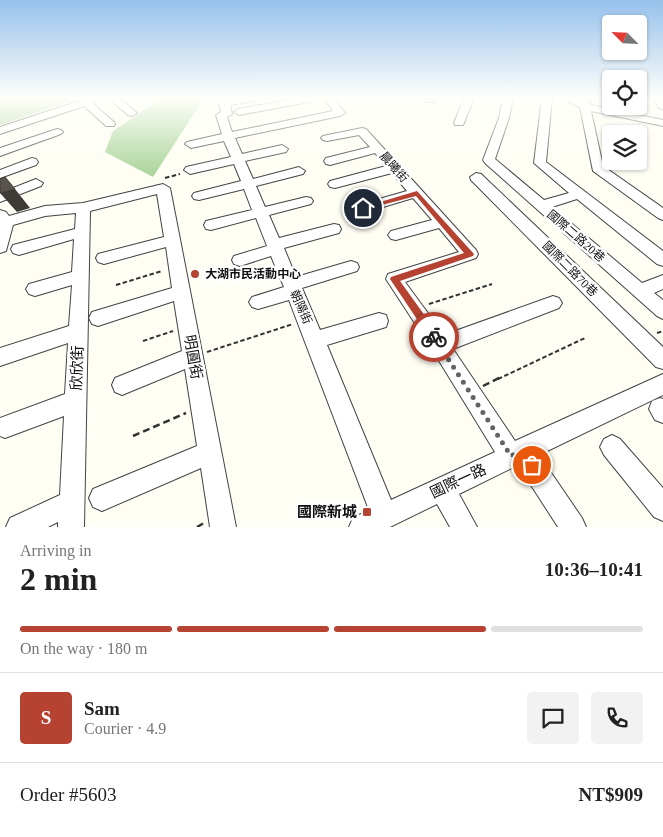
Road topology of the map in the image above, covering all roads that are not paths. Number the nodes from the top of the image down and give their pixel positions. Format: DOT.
graph roads {
  1 [pos="22,123"];
  2 [pos="224,123"];
  3 [pos="291,123"];
  4 [pos="502,123"];
  5 [pos="544,123"];
  6 [pos="588,123"];
  7 [pos="0,131"];
  8 [pos="57,132"];
  9 [pos="228,136"];
  10 [pos="327,138"];
  11 [pos="191,144"];
  12 [pos="282,149"];
  13 [pos="378,150"];
  14 [pos="0,152"];
  15 [pos="237,159"];
  16 [pos="330,161"];
  17 [pos="32,162"];
  18 [pos="395,168"];
  19 [pos="597,168"];
  20 [pos="190,170"];
  21 [pos="299,171"];
  22 [pos="0,174"];
  23 [pos="476,177"];
  24 [pos="36,183"];
  25 [pos="247,183"];
  26 [pos="334,184"];
  27 [pos="417,193"];
  28 [pos="579,194"];
  29 [pos="199,196"];
  30 [pos="0,198"];
  31 [pos="306,201"];
  32 [pos="540,205"];
  33 [pos="83,208"];
  34 [pos="363,208"];
  35 [pos="260,213"];
  36 [pos="663,215"];
  37 [pos="3,218"];
  38 [pos="443,222"];
  39 [pos="211,225"];
  40 [pos="334,229"];
  41 [pos="82,232"];
  42 [pos="396,235"];
  43 [pos="172,240"];
  44 [pos="0,245"];
  45 [pos="275,247"];
  46 [pos="19,249"];
  47 [pos="104,258"];
  48 [pos="240,260"];
  49 [pos="663,260"];
  50 [pos="351,266"];
  51 [pos="80,276"];
  52 [pos="663,282"];
  53 [pos="292,288"];
  54 [pos="35,289"];
  55 [pos="640,291"];
  56 [pos="181,292"];
  57 [pos="258,302"];
  58 [pos="553,303"];
  59 [pos="663,311"];
  60 [pos="98,318"];
  61 [pos="379,321"];
  62 [pos="78,331"];
  63 [pos="315,340"];
  64 [pos="440,345"];
  65 [pos="193,356"];
  66 [pos="0,357"];
  67 [pos="663,360"];
  68 [pos="663,384"];
  69 [pos="122,386"];
  70 [pos="76,401"];
  71 [pos="4,427"];
  72 [pos="612,447"];
  73 [pos="210,452"];
  74 [pos="517,453"];
  75 [pos="442,488"];
  76 [pos="102,498"];
  77 [pos="663,508"];
  78 [pos="71,515"];
  79 [pos="384,516"];
  80 [pos="19,527"];
  81 [pos="224,527"];
  82 [pos="362,527"];
  83 [pos="464,527"];
  84 [pos="573,527"];
  1 -- 7 [label="street"];
  2 -- 9 [label="street, 朝陽街"];
  3 -- 9 [label="street"];
  4 -- 32 [label="street, 國際二路20巷"];
  5 -- 28 [label="street"];
  6 -- 19 [label="street"];
  8 -- 14 [label="street"];
  9 -- 11 [label="street"];
  9 -- 15 [label="street, 朝陽街"];
  10 -- 13 [label="street, 晨曦街"];
  12 -- 15 [label="street"];
  13 -- 16 [label="street"];
  13 -- 18 [label="street, 晨曦街"];
  15 -- 20 [label="street"];
  15 -- 25 [label="street, 朝陽街"];
  17 -- 22 [label="street"];
  18 -- 26 [label="street"];
  18 -- 27 [label="street, 晨曦街"];
  19 -- 36 [label="street"];
  21 -- 25 [label="street"];
  23 -- 67 [label="street, 國際二路70巷"];
  24 -- 30 [label="street"];
  25 -- 29 [label="street"];
  25 -- 35 [label="street, 朝陽街"];
  27 -- 34 [label="street"];
  27 -- 38 [label="street, 晨曦街"];
  28 -- 32 [label="street"];
  28 -- 49 [label="street"];
  31 -- 35 [label="street"];
  32 -- 55 [label="street, 國際二路20巷"];
  33 -- 37 [label="street"];
  33 -- 41 [label="street, 欣欣街"];
  33 -- 43 [label="street, 明圓街"];
  35 -- 39 [label="street"];
  35 -- 45 [label="street, 朝陽街"];
  37 -- 44 [label="street"];
  38 -- 42 [label="street"];
  38 -- 64 [label="street, 晨曦街"];
  40 -- 45 [label="street"];
  41 -- 46 [label="street"];
  41 -- 51 [label="street, 欣欣街"];
  43 -- 47 [label="street"];
  43 -- 56 [label="street, 明圓街"];
  45 -- 48 [label="street"];
  45 -- 53 [label="street, 朝陽街"];
  50 -- 53 [label="street"];
  51 -- 54 [label="street"];
  51 -- 62 [label="street, 欣欣街"];
  52 -- 55 [label="street"];
  53 -- 57 [label="street"];
  53 -- 63 [label="street, 朝陽街"];
  55 -- 59 [label="street, 國際二路20巷"];
  56 -- 60 [label="street"];
  56 -- 65 [label="street, 明圓街"];
  58 -- 64 [label="street"];
  61 -- 63 [label="street"];
  62 -- 66 [label="street"];
  62 -- 70 [label="street, 欣欣街"];
  63 -- 79 [label="street, 朝陽街"];
  64 -- 74 [label="street, 晨曦街"];
  65 -- 69 [label="street"];
  65 -- 73 [label="street, 明圓街"];
  68 -- 74 [label="street, 國際一路"];
  70 -- 71 [label="street"];
  70 -- 78 [label="street, 欣欣街"];
  72 -- 77 [label="street"];
  73 -- 76 [label="street"];
  73 -- 81 [label="street, 明圓街"];
  74 -- 75 [label="street, 國際一路"];
  74 -- 84 [label="street, 晨曦街"];
  75 -- 79 [label="street, 國際一路"];
  75 -- 83 [label="street"];
  78 -- 80 [label="street"];
  79 -- 82 [label="street, 國際一路"];
}
